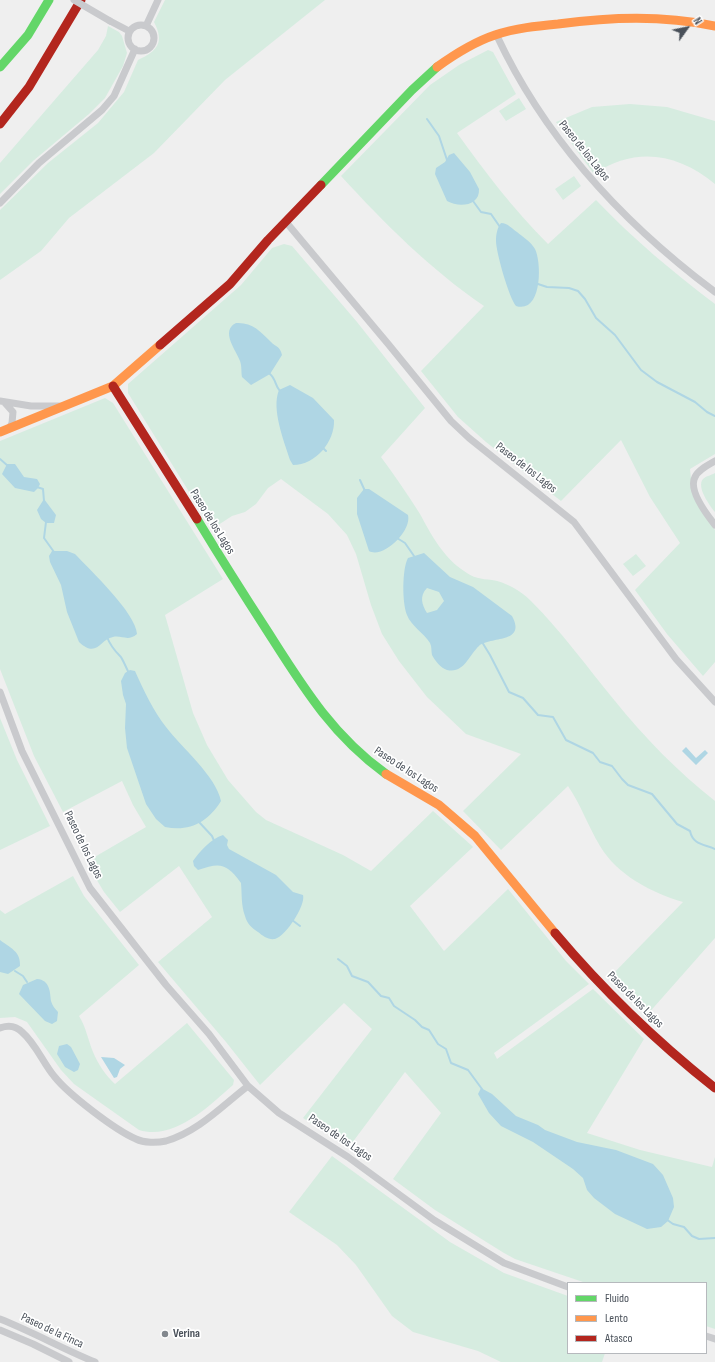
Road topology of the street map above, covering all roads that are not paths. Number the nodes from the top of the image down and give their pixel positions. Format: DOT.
graph roads {
  1 [pos="49,0"];
  2 [pos="74,0"];
  3 [pos="81,0"];
  4 [pos="158,0"];
  5 [pos="146,26"];
  6 [pos="715,26"];
  7 [pos="129,31"];
  8 [pos="497,36"];
  9 [pos="135,49"];
  10 [pos="51,50"];
  11 [pos="0,67"];
  12 [pos="0,111"];
  13 [pos="0,124"];
  14 [pos="0,203"];
  15 [pos="286,222"];
  16 [pos="715,292"];
  17 [pos="114,386"];
  18 [pos="2,402"];
  19 [pos="64,406"];
  20 [pos="4,431"];
  21 [pos="715,461"];
  22 [pos="715,525"];
  23 [pos="0,692"];
  24 [pos="715,702"];
  25 [pos="0,1028"];
  26 [pos="248,1086"];
  27 [pos="715,1088"];
  28 [pos="567,1287"];
  29 [pos="0,1319"];
  30 [pos="0,1330"];
  31 [pos="69,1362"];
  32 [pos="95,1362"];
  1 -- 11 [label="main road"];
  2 -- 7 [label="street, bridge"];
  3 -- 10 [label="main road"];
  4 -- 5 [label="street"];
  5 -- 7 [label="street"];
  5 -- 9 [label="street"];
  6 -- 8 [label="main road"];
  7 -- 9 [label="street"];
  8 -- 15 [label="main road"];
  8 -- 16 [label="street, Paseo de los Lagos"];
  9 -- 14 [label="street"];
  10 -- 12 [label="main road"];
  10 -- 13 [label="main road"];
  15 -- 17 [label="main road"];
  15 -- 24 [label="street, Paseo de los Lagos"];
  17 -- 19 [label="main road"];
  17 -- 27 [label="main road, Paseo de los Lagos"];
  18 -- 19 [label="street"];
  18 -- 20 [label="street"];
  19 -- 20 [label="main road"];
  21 -- 22 [label="street"];
  23 -- 26 [label="street, Paseo de los Lagos"];
  25 -- 26 [label="street"];
  26 -- 28 [label="street, Paseo de los Lagos"];
  29 -- 32 [label="street, Paseo de la Finca"];
  30 -- 31 [label="street, Paseo de la Finca"];
}
